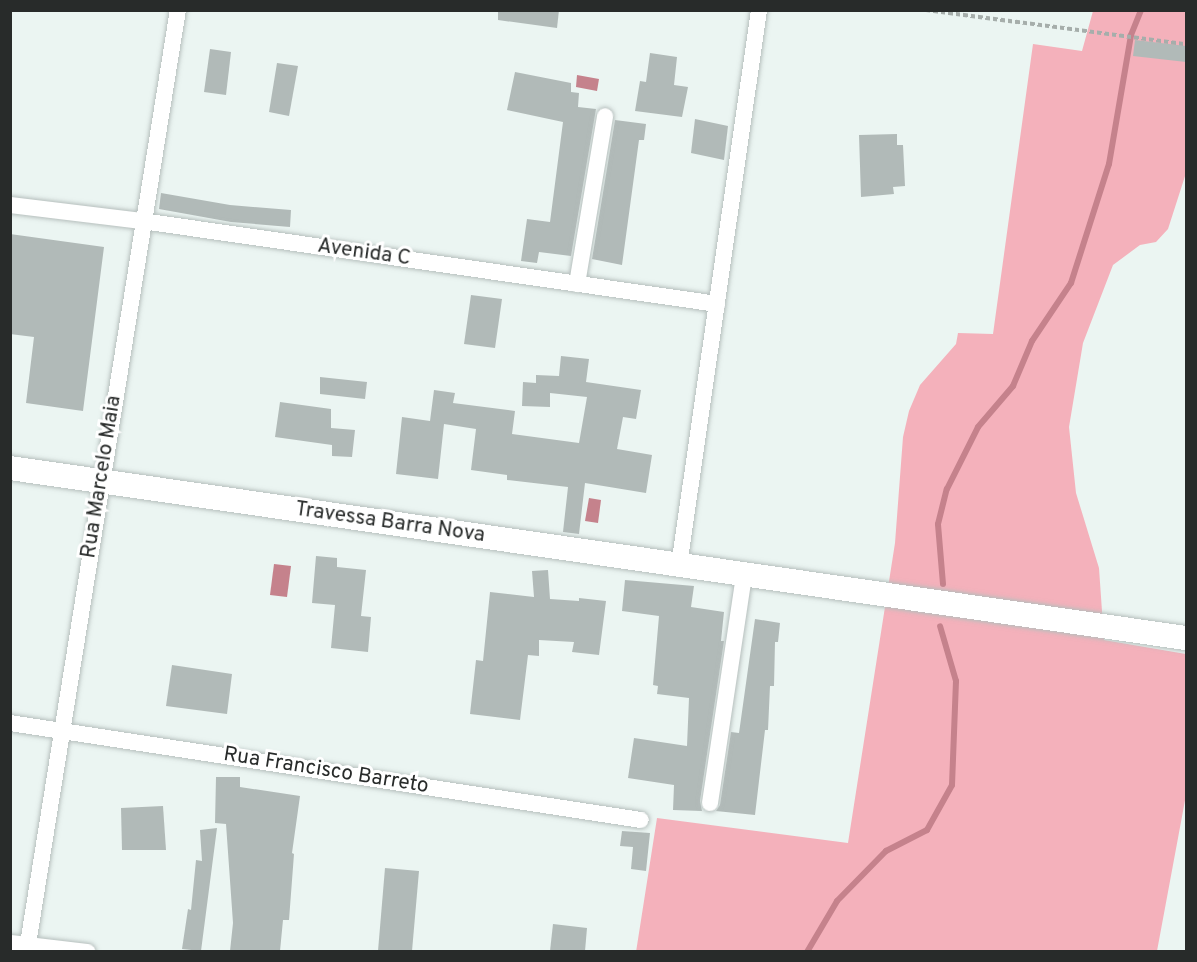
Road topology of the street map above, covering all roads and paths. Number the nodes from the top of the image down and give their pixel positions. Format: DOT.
graph roads {
  1 [pos="178,10"];
  2 [pos="759,10"];
  3 [pos="926,10"];
  4 [pos="1186,44"];
  5 [pos="605,116"];
  6 [pos="10,205"];
  7 [pos="142,221"];
  8 [pos="577,284"];
  9 [pos="717,304"];
  10 [pos="10,468"];
  11 [pos="101,481"];
  12 [pos="679,566"];
  13 [pos="744,575"];
  14 [pos="1186,638"];
  15 [pos="10,723"];
  16 [pos="62,730"];
  17 [pos="710,803"];
  18 [pos="641,820"];
  19 [pos="10,943"];
  20 [pos="28,944"];
  21 [pos="87,951"];
  1 -- 7 [label="street, Rua Marcelo Maia"];
  2 -- 9 [label="street"];
  3 -- 4 [label="path"];
  5 -- 8 [label="street"];
  6 -- 7 [label="street, Avenida C"];
  7 -- 8 [label="street, Avenida C"];
  7 -- 11 [label="street, Rua Marcelo Maia"];
  8 -- 9 [label="street, Avenida C"];
  9 -- 12 [label="street"];
  10 -- 11 [label="street, Travessa Barra Nova"];
  11 -- 12 [label="street, Travessa Barra Nova"];
  11 -- 16 [label="street, Rua Marcelo Maia"];
  12 -- 13 [label="street, Travessa Barra Nova"];
  13 -- 14 [label="street, Travessa Barra Nova"];
  13 -- 17 [label="street"];
  15 -- 16 [label="street, Rua Francisco Barreto"];
  16 -- 18 [label="street, Rua Francisco Barreto"];
  16 -- 20 [label="street, Rua Marcelo Maia"];
  19 -- 20 [label="street"];
  20 -- 21 [label="street"];
}
